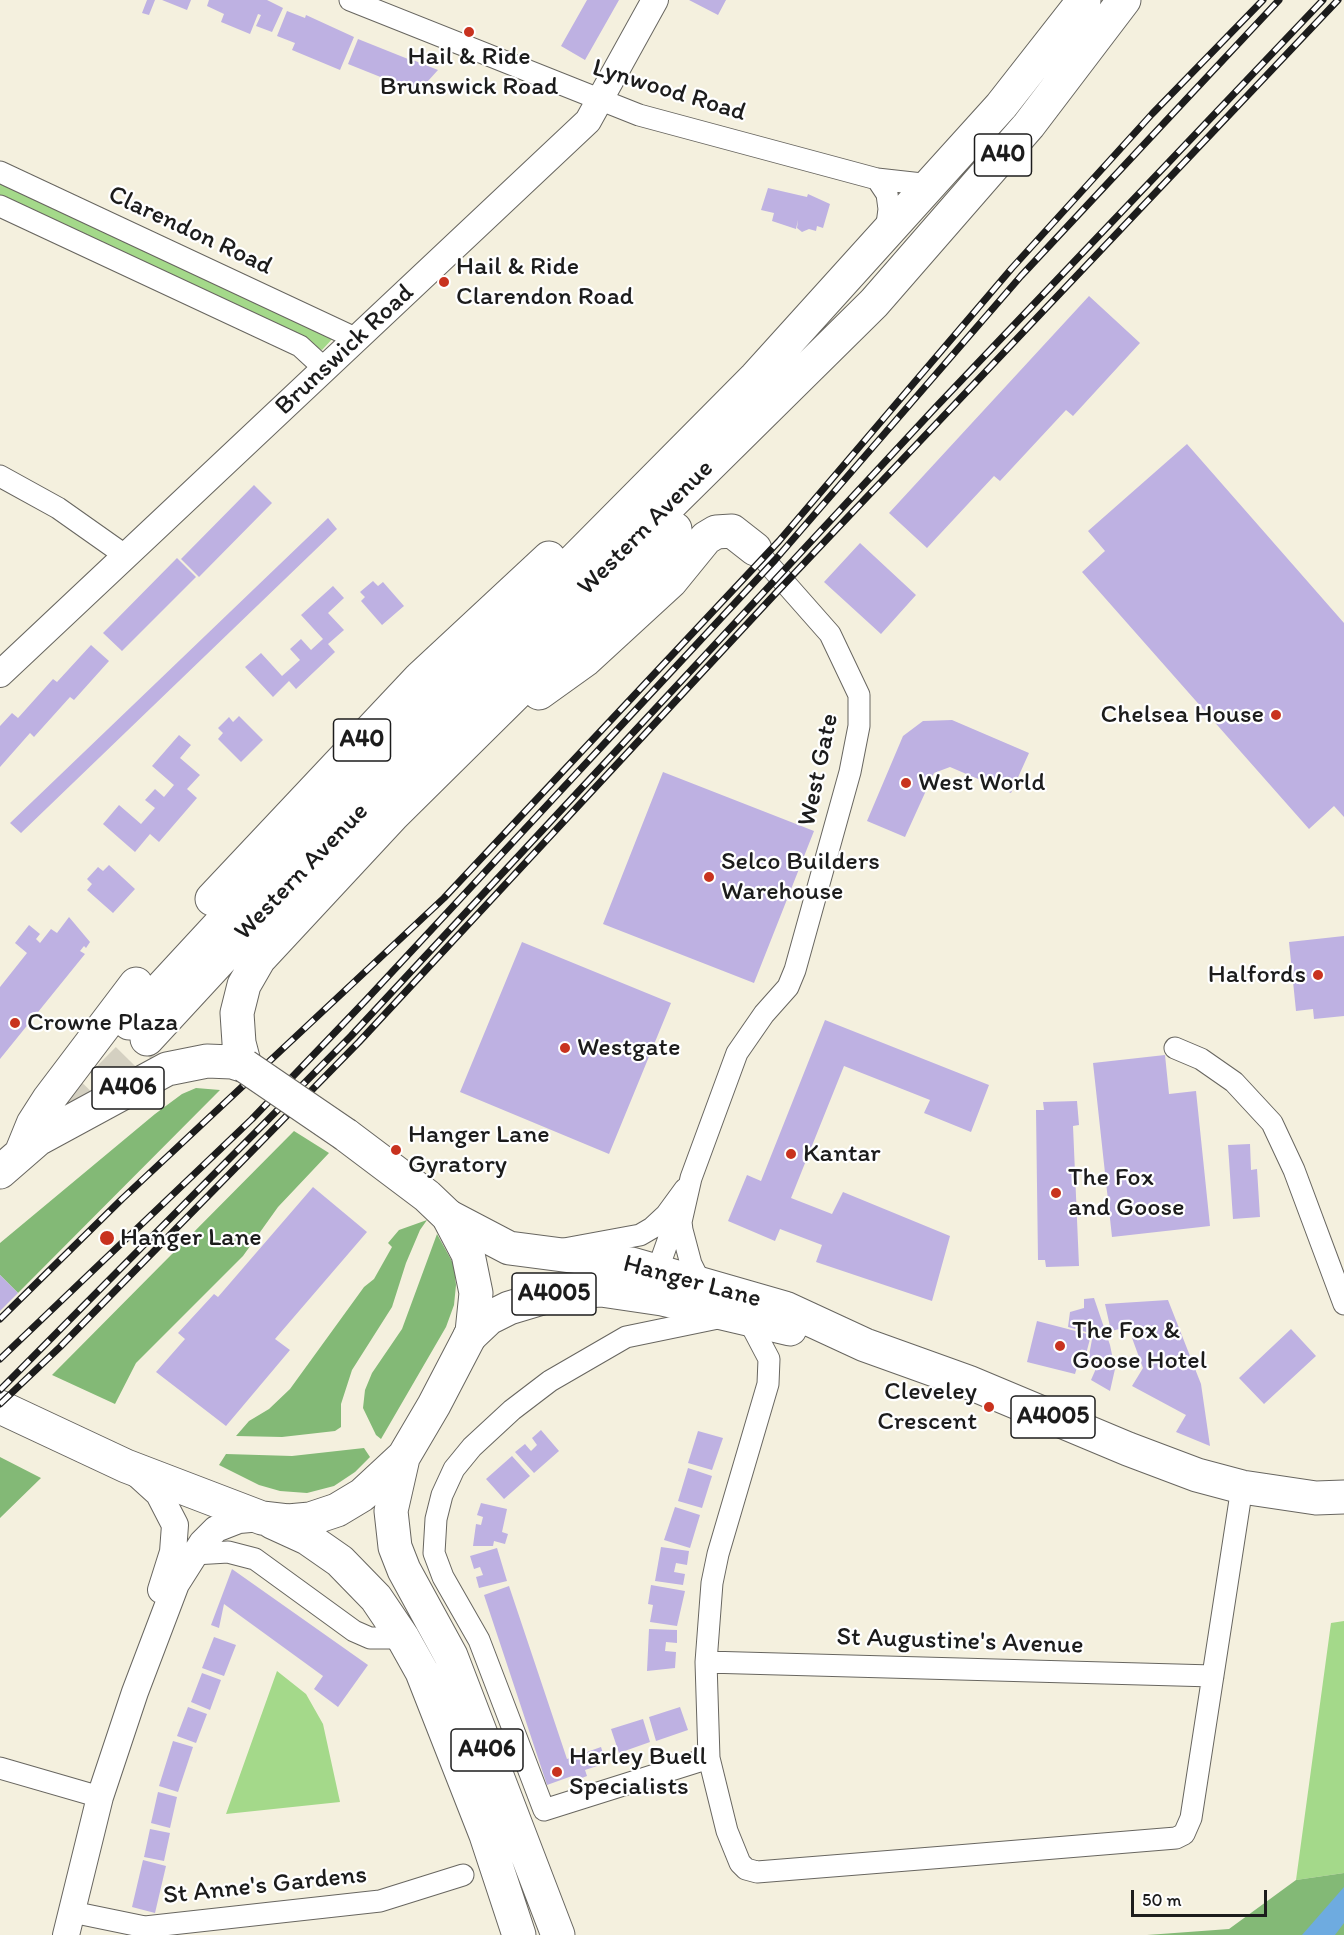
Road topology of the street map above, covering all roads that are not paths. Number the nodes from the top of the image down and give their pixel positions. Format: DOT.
graph roads {
  1 [pos="350,0"];
  2 [pos="655,0"];
  3 [pos="1084,0"];
  4 [pos="1124,0"];
  5 [pos="601,101"];
  6 [pos="0,172"];
  7 [pos="877,179"];
  8 [pos="931,185"];
  9 [pos="0,206"];
  10 [pos="885,235"];
  11 [pos="874,303"];
  12 [pos="357,339"];
  13 [pos="325,369"];
  14 [pos="756,377"];
  15 [pos="0,476"];
  16 [pos="755,549"];
  17 [pos="126,556"];
  18 [pos="0,674"];
  19 [pos="453,756"];
  20 [pos="1174,1048"];
  21 [pos="245,1066"];
  22 [pos="11,1162"];
  23 [pos="691,1178"];
  24 [pos="448,1216"];
  25 [pos="681,1222"];
  26 [pos="552,1252"];
  27 [pos="700,1282"];
  28 [pos="653,1284"];
  29 [pos="1344,1304"];
  30 [pos="739,1318"];
  31 [pos="470,1336"];
  32 [pos="866,1345"];
  33 [pos="0,1407"];
  34 [pos="404,1456"];
  35 [pos="126,1466"];
  36 [pos="1344,1475"];
  37 [pos="1242,1487"];
  38 [pos="1344,1497"];
  39 [pos="262,1518"];
  40 [pos="194,1554"];
  41 [pos="403,1638"];
  42 [pos="706,1662"];
  43 [pos="1213,1676"];
  44 [pos="135,1692"];
  45 [pos="709,1758"];
  46 [pos="0,1768"];
  47 [pos="100,1797"];
  48 [pos="463,1875"];
  49 [pos="69,1923"];
  50 [pos="519,1935"];
  51 [pos="558,1935"];
  1 -- 5 [label="street, Lynwood Road"];
  2 -- 5 [label="street, Brunswick Road"];
  3 -- 8 [label="main road, Western Avenue / A40"];
  4 -- 11 [label="main road, Western Avenue / A40"];
  5 -- 7 [label="street, Lynwood Road"];
  5 -- 12 [label="street, Brunswick Road"];
  6 -- 12 [label="street, Clarendon Road"];
  7 -- 8 [label="street, Lynwood Road"];
  7 -- 10 [label="street"];
  8 -- 10 [label="main road, Western Avenue / A40"];
  9 -- 13 [label="street"];
  10 -- 14 [label="main road, Western Avenue / A40"];
  11 -- 14 [label="main road, Western Avenue / A40"];
  11 -- 19 [label="main road, A40"];
  12 -- 13 [label="street, Brunswick Road"];
  13 -- 17 [label="street, Brunswick Road"];
  14 -- 22 [label="main road, A40"];
  15 -- 17 [label="street"];
  16 -- 19 [label="main road"];
  16 -- 23 [label="street, West Gate"];
  17 -- 18 [label="street, Brunswick Road"];
  19 -- 21 [label="main road, A40"];
  20 -- 29 [label="street"];
  21 -- 22 [label="main road, A406"];
  21 -- 24 [label="main road, A406, bridge"];
  23 -- 25 [label="street, West Gate"];
  23 -- 26 [label="street, West Gate"];
  24 -- 26 [label="main road, Hanger Lane / A4005"];
  24 -- 31 [label="main road, A406"];
  25 -- 27 [label="street, West Gate"];
  25 -- 28 [label="street, West Gate"];
  26 -- 28 [label="main road, Hanger Lane / A4005"];
  27 -- 28 [label="main road, Hanger Lane / A4005"];
  27 -- 32 [label="main road, Hanger Lane / A4005"];
  28 -- 30 [label="main road, Hanger Lane / A4005"];
  28 -- 31 [label="main road, Hanger Lane / A4005"];
  30 -- 32 [label="main road, Hanger Lane / A4005"];
  30 -- 42 [label="street"];
  30 -- 45 [label="street"];
  31 -- 34 [label="main road, A406"];
  32 -- 37 [label="main road, Hanger Lane / A4005"];
  33 -- 35 [label="main road, A406"];
  34 -- 39 [label="main road, A406"];
  34 -- 51 [label="main road, A406"];
  35 -- 39 [label="main road, A406"];
  35 -- 44 [label="street"];
  36 -- 37 [label="main road, Hanger Lane / A4005"];
  37 -- 38 [label="main road, Hanger Lane / A4005"];
  37 -- 43 [label="street"];
  39 -- 40 [label="street"];
  39 -- 41 [label="main road, A406"];
  40 -- 41 [label="street"];
  40 -- 44 [label="street"];
  41 -- 50 [label="main road, A406"];
  42 -- 43 [label="street, St Augustine's Avenue"];
  42 -- 45 [label="street"];
  43 -- 45 [label="street"];
  44 -- 47 [label="street"];
  46 -- 47 [label="street"];
  47 -- 49 [label="street"];
  48 -- 49 [label="street, St Anne's Gardens"];
}
